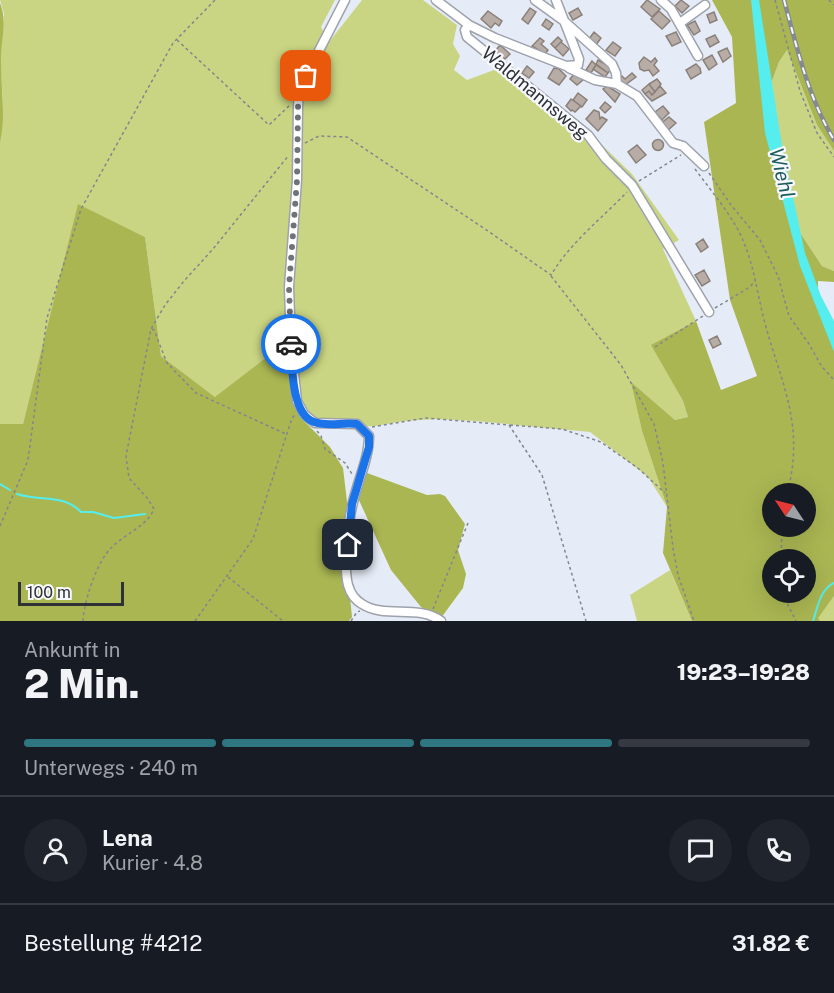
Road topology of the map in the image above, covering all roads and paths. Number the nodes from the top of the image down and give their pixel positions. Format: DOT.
graph roads {
  1 [pos="215,0"];
  2 [pos="345,0"];
  3 [pos="436,0"];
  4 [pos="535,0"];
  5 [pos="556,0"];
  6 [pos="661,0"];
  7 [pos="775,0"];
  8 [pos="829,0"];
  9 [pos="705,5"];
  10 [pos="834,5"];
  11 [pos="564,21"];
  12 [pos="680,23"];
  13 [pos="469,25"];
  14 [pos="177,40"];
  15 [pos="698,56"];
  16 [pos="566,66"];
  17 [pos="617,84"];
  18 [pos="299,96"];
  19 [pos="673,143"];
  20 [pos="298,147"];
  21 [pos="834,157"];
  22 [pos="689,161"];
  23 [pos="704,166"];
  24 [pos="632,185"];
  25 [pos="551,275"];
  26 [pos="709,312"];
  27 [pos="151,329"];
  28 [pos="834,380"];
  29 [pos="300,409"];
  30 [pos="310,420"];
  31 [pos="509,425"];
  32 [pos="367,432"];
  33 [pos="287,435"];
  34 [pos="358,483"];
  35 [pos="790,483"];
  36 [pos="666,493"];
  37 [pos="468,523"];
  38 [pos="0,526"];
  39 [pos="226,576"];
  40 [pos="787,603"];
  41 [pos="369,607"];
  42 [pos="431,615"];
  43 [pos="83,621"];
  44 [pos="195,621"];
  45 [pos="284,621"];
  46 [pos="351,621"];
  47 [pos="441,621"];
  48 [pos="586,621"];
  49 [pos="694,621"];
  50 [pos="796,621"];
  1 -- 14 [label="path"];
  2 -- 18 [label="street"];
  3 -- 13 [label="street"];
  4 -- 11 [label="street"];
  5 -- 11 [label="street"];
  6 -- 12 [label="street"];
  7 -- 21 [label="path"];
  8 -- 10 [label="path"];
  9 -- 12 [label="street"];
  11 -- 16 [label="street"];
  11 -- 17 [label="street"];
  12 -- 15 [label="street"];
  13 -- 16 [label="street"];
  13 -- 24 [label="street, Waldmannsweg"];
  14 -- 18 [label="path"];
  14 -- 38 [label="path"];
  16 -- 17 [label="street"];
  17 -- 19 [label="street"];
  18 -- 20 [label="street"];
  19 -- 23 [label="street"];
  19 -- 24 [label="path"];
  20 -- 25 [label="path"];
  20 -- 27 [label="path"];
  20 -- 29 [label="street"];
  22 -- 35 [label="path"];
  23 -- 28 [label="path"];
  24 -- 25 [label="path"];
  24 -- 26 [label="street, Waldmannsweg"];
  25 -- 36 [label="path"];
  27 -- 33 [label="path"];
  27 -- 43 [label="path"];
  29 -- 30 [label="street"];
  29 -- 33 [label="path"];
  30 -- 32 [label="street"];
  30 -- 34 [label="path"];
  31 -- 32 [label="path"];
  31 -- 36 [label="path"];
  31 -- 48 [label="path"];
  32 -- 34 [label="street"];
  33 -- 39 [label="path"];
  34 -- 41 [label="street"];
  36 -- 49 [label="path"];
  37 -- 42 [label="path"];
  39 -- 44 [label="path"];
  39 -- 45 [label="path"];
  40 -- 50 [label="path"];
  41 -- 42 [label="street"];
  41 -- 46 [label="path"];
  42 -- 47 [label="street"];
}
